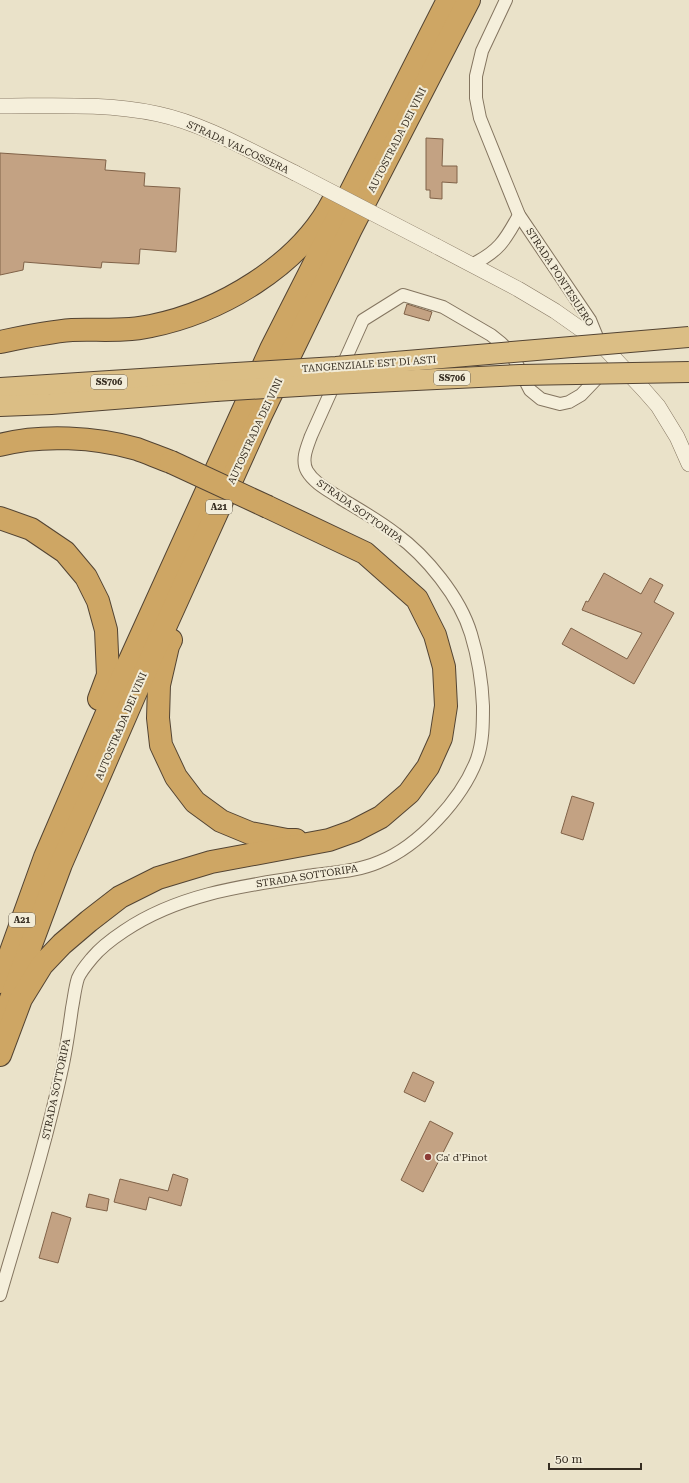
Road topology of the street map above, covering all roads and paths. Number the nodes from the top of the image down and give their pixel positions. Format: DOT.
graph roads {
  1 [pos="469,0"];
  2 [pos="506,0"];
  3 [pos="446,4"];
  4 [pos="0,106"];
  5 [pos="519,215"];
  6 [pos="471,265"];
  7 [pos="689,337"];
  8 [pos="0,342"];
  9 [pos="598,342"];
  10 [pos="618,362"];
  11 [pos="689,372"];
  12 [pos="0,382"];
  13 [pos="217,383"];
  14 [pos="0,388"];
  15 [pos="51,395"];
  16 [pos="0,406"];
  17 [pos="0,413"];
  18 [pos="261,415"];
  19 [pos="0,445"];
  20 [pos="689,464"];
  21 [pos="0,518"];
  22 [pos="329,840"];
  23 [pos="45,857"];
  24 [pos="0,982"];
  25 [pos="0,1028"];
  26 [pos="0,1055"];
  27 [pos="0,1295"];
  1 -- 18 [label="highway, AUTOSTRADA DEI VINI / A21"];
  2 -- 5 [label="street, STRADA PONTESUERO"];
  3 -- 8 [label="highway"];
  3 -- 23 [label="highway, AUTOSTRADA DEI VINI / A21"];
  4 -- 6 [label="street, STRADA VALCOSSERA, bridge"];
  5 -- 6 [label="street, STRADA PONTESUERO"];
  5 -- 9 [label="street, STRADA PONTESUERO"];
  6 -- 9 [label="street, STRADA VALCOSSERA"];
  7 -- 13 [label="highway, TANGENZIALE EST DI ASTI / SS706, bridge"];
  9 -- 10 [label="street, STRADA VALCOSSERA"];
  10 -- 20 [label="street, STRADA VALCOSSERA"];
  10 -- 27 [label="street, STRADA SOTTORIPA"];
  11 -- 13 [label="highway, TANGENZIALE EST DI ASTI / SS706, bridge"];
  12 -- 15 [label="highway"];
  13 -- 15 [label="highway, TANGENZIALE EST DI ASTI / SS706"];
  14 -- 15 [label="highway, TANGENZIALE EST DI ASTI / SS706"];
  15 -- 16 [label="highway, TANGENZIALE EST DI ASTI / SS706"];
  15 -- 17 [label="highway"];
  18 -- 22 [label="highway"];
  18 -- 25 [label="highway, AUTOSTRADA DEI VINI / A21"];
  19 -- 22 [label="highway, bridge"];
  21 -- 23 [label="highway"];
  22 -- 26 [label="highway"];
  23 -- 24 [label="highway, AUTOSTRADA DEI VINI / A21"];
}
